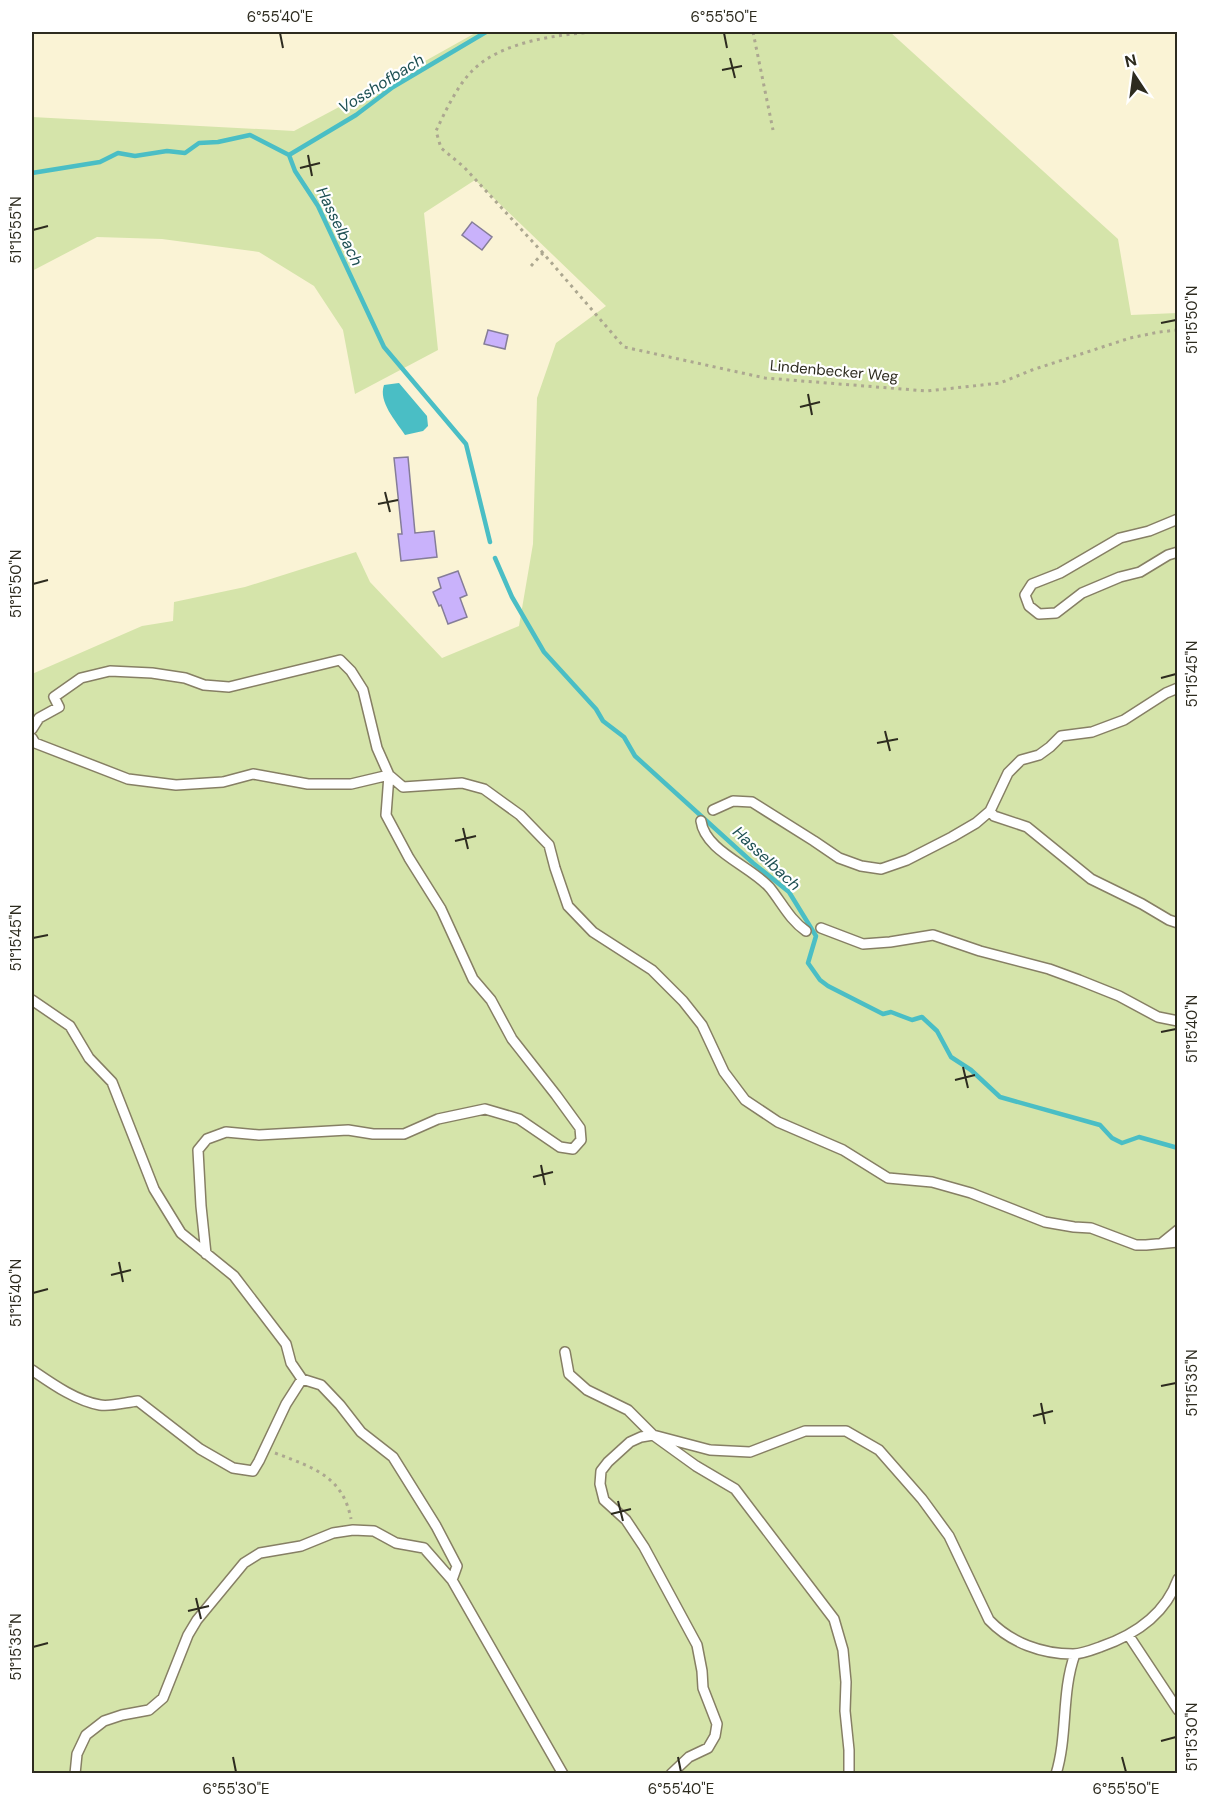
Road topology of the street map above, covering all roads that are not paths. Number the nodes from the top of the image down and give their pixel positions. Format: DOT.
graph roads {
  1 [pos="1178,519"];
  2 [pos="1178,552"];
  3 [pos="1178,688"];
  4 [pos="32,729"];
  5 [pos="32,738"];
  6 [pos="388,775"];
  7 [pos="713,810"];
  8 [pos="990,810"];
  9 [pos="701,821"];
  10 [pos="1178,923"];
  11 [pos="821,928"];
  12 [pos="806,931"];
  13 [pos="32,1000"];
  14 [pos="1178,1021"];
  15 [pos="1178,1230"];
  16 [pos="1178,1242"];
  17 [pos="1162,1243"];
  18 [pos="206,1254"];
  19 [pos="565,1352"];
  20 [pos="32,1370"];
  21 [pos="302,1379"];
  22 [pos="653,1435"];
  23 [pos="1178,1579"];
  24 [pos="452,1580"];
  25 [pos="1129,1636"];
  26 [pos="1075,1654"];
  27 [pos="1178,1710"];
  28 [pos="75,1773"];
  29 [pos="562,1773"];
  30 [pos="671,1773"];
  31 [pos="849,1773"];
  32 [pos="1056,1773"];
  1 -- 2 [label="lane"];
  3 -- 8 [label="lane"];
  4 -- 6 [label="lane"];
  5 -- 6 [label="lane"];
  6 -- 17 [label="lane"];
  6 -- 18 [label="lane"];
  7 -- 8 [label="lane"];
  8 -- 10 [label="lane"];
  9 -- 12 [label="lane"];
  11 -- 14 [label="lane"];
  13 -- 18 [label="lane"];
  15 -- 17 [label="lane"];
  16 -- 17 [label="lane"];
  18 -- 21 [label="lane"];
  19 -- 22 [label="lane"];
  20 -- 21 [label="lane"];
  21 -- 24 [label="lane"];
  22 -- 26 [label="lane"];
  22 -- 30 [label="lane"];
  22 -- 31 [label="lane"];
  23 -- 25 [label="lane"];
  24 -- 28 [label="lane"];
  24 -- 29 [label="lane"];
  25 -- 26 [label="lane"];
  25 -- 27 [label="lane"];
  26 -- 32 [label="lane"];
}
